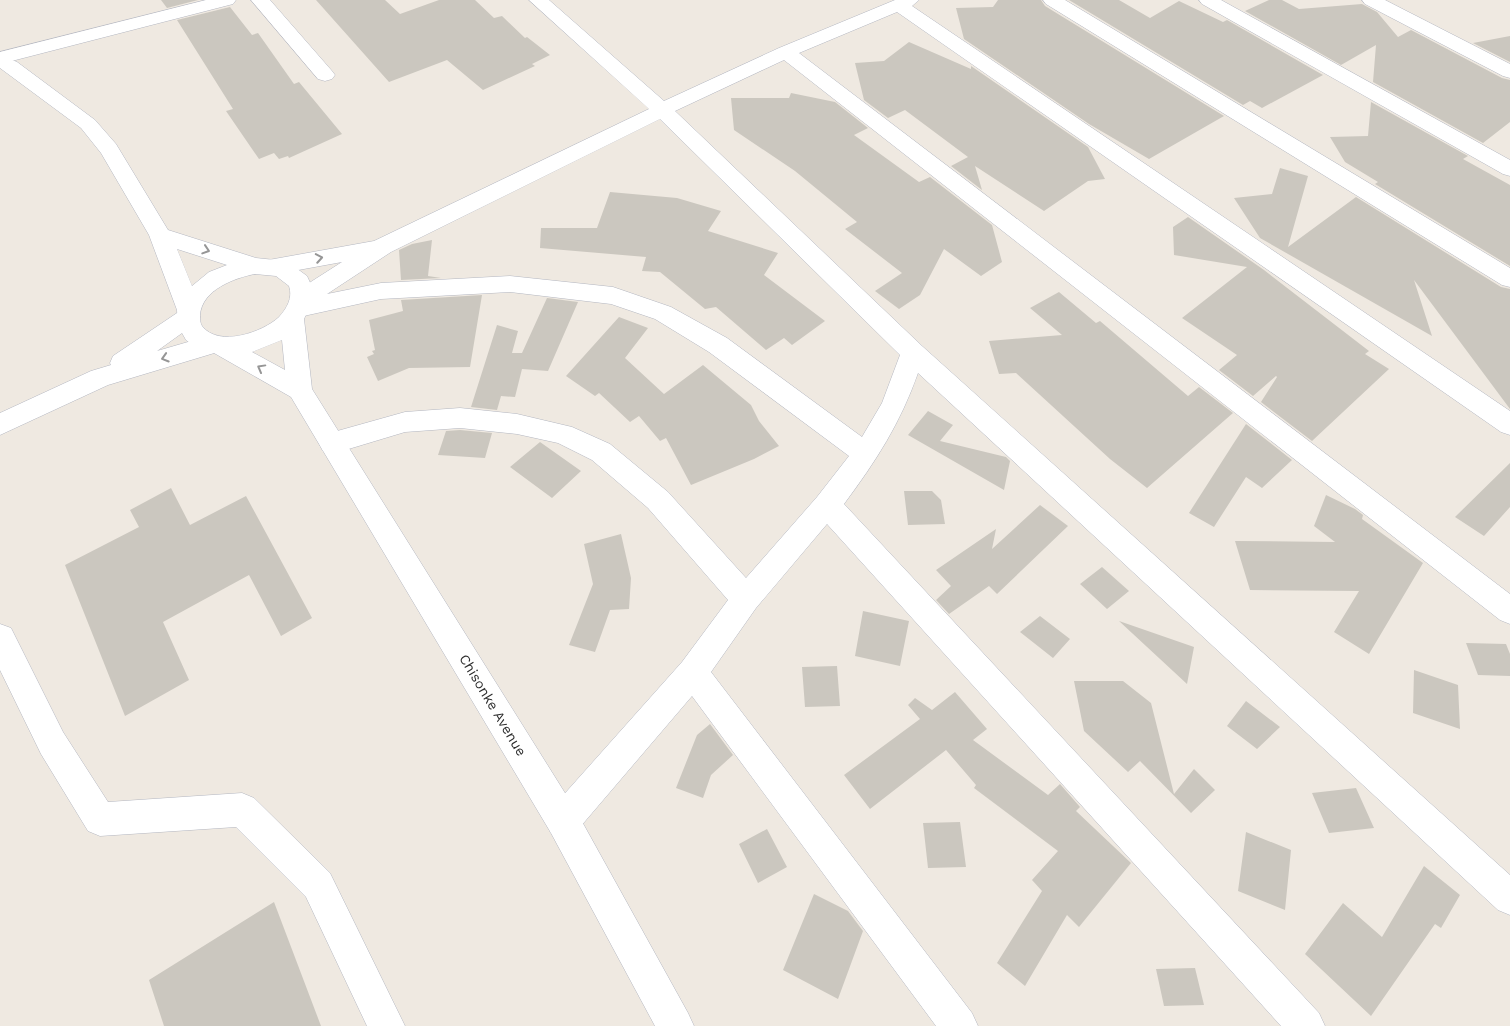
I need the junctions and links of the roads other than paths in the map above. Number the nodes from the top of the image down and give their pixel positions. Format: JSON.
{"nodes":[{"id":1,"x":227,"y":0,"type":"edge"},
{"id":2,"x":260,"y":0,"type":"edge"},
{"id":3,"x":538,"y":0,"type":"edge"},
{"id":4,"x":1052,"y":0,"type":"edge"},
{"id":5,"x":1208,"y":0,"type":"edge"},
{"id":6,"x":1371,"y":0,"type":"edge"},
{"id":7,"x":904,"y":2,"type":"edge"},
{"id":8,"x":786,"y":52,"type":"junction"},
{"id":9,"x":0,"y":60,"type":"edge"},
{"id":10,"x":1510,"y":72,"type":"edge"},
{"id":11,"x":325,"y":75,"type":"dead end"},
{"id":12,"x":662,"y":110,"type":"junction"},
{"id":13,"x":1510,"y":169,"type":"edge"},
{"id":14,"x":160,"y":235,"type":"junction"},
{"id":15,"x":383,"y":246,"type":"junction"},
{"id":16,"x":263,"y":266,"type":"junction"},
{"id":17,"x":1510,"y":279,"type":"edge"},
{"id":18,"x":298,"y":308,"type":"junction"},
{"id":19,"x":189,"y":313,"type":"junction"},
{"id":20,"x":216,"y":345,"type":"junction"},
{"id":21,"x":913,"y":353,"type":"junction"},
{"id":22,"x":100,"y":378,"type":"junction"},
{"id":23,"x":300,"y":390,"type":"junction"},
{"id":24,"x":0,"y":425,"type":"edge"},
{"id":25,"x":1510,"y":425,"type":"edge"},
{"id":26,"x":332,"y":444,"type":"junction"},
{"id":27,"x":866,"y":454,"type":"junction"},
{"id":28,"x":827,"y":505,"type":"junction"},
{"id":29,"x":746,"y":599,"type":"junction"},
{"id":30,"x":1510,"y":611,"type":"edge"},
{"id":31,"x":0,"y":638,"type":"edge"},
{"id":32,"x":693,"y":672,"type":"junction"},
{"id":33,"x":564,"y":820,"type":"junction"},
{"id":34,"x":1510,"y":898,"type":"edge"},
{"id":35,"x":386,"y":1026,"type":"edge"},
{"id":36,"x":675,"y":1026,"type":"edge"},
{"id":37,"x":959,"y":1026,"type":"edge"},
{"id":38,"x":1306,"y":1026,"type":"edge"}],
"edges":[{"from":1,"to":9,"type":"street"},
{"from":2,"to":11,"type":"street"},
{"from":3,"to":12,"type":"street"},
{"from":4,"to":17,"type":"street"},
{"from":5,"to":13,"type":"street"},
{"from":6,"to":10,"type":"street"},
{"from":7,"to":8,"type":"street"},
{"from":7,"to":25,"type":"street"},
{"from":8,"to":12,"type":"street"},
{"from":8,"to":30,"type":"street"},
{"from":9,"to":14,"type":"street"},
{"from":12,"to":15,"type":"street"},
{"from":12,"to":21,"type":"street"},
{"from":14,"to":16,"type":"street","one_way":true},
{"from":14,"to":19,"type":"street"},
{"from":16,"to":15,"type":"street","one_way":true},
{"from":15,"to":18,"type":"street"},
{"from":16,"to":18,"type":"street"},
{"from":16,"to":19,"type":"street"},
{"from":18,"to":20,"type":"street"},
{"from":18,"to":23,"type":"street"},
{"from":18,"to":27,"type":"street"},
{"from":19,"to":20,"type":"street"},
{"from":19,"to":22,"type":"street"},
{"from":20,"to":22,"type":"street","one_way":true},
{"from":23,"to":20,"type":"street","one_way":true},
{"from":21,"to":27,"type":"street"},
{"from":21,"to":34,"type":"street"},
{"from":22,"to":24,"type":"street"},
{"from":23,"to":26,"type":"street","name":"Chisonke Avenue"},
{"from":26,"to":29,"type":"street"},
{"from":26,"to":33,"type":"street","name":"Chisonke Avenue"},
{"from":27,"to":28,"type":"street"},
{"from":28,"to":29,"type":"street"},
{"from":28,"to":38,"type":"street"},
{"from":29,"to":32,"type":"street"},
{"from":31,"to":35,"type":"street"},
{"from":32,"to":33,"type":"street"},
{"from":32,"to":37,"type":"street"},
{"from":33,"to":36,"type":"street","name":"Chisonke Avenue"}]}
